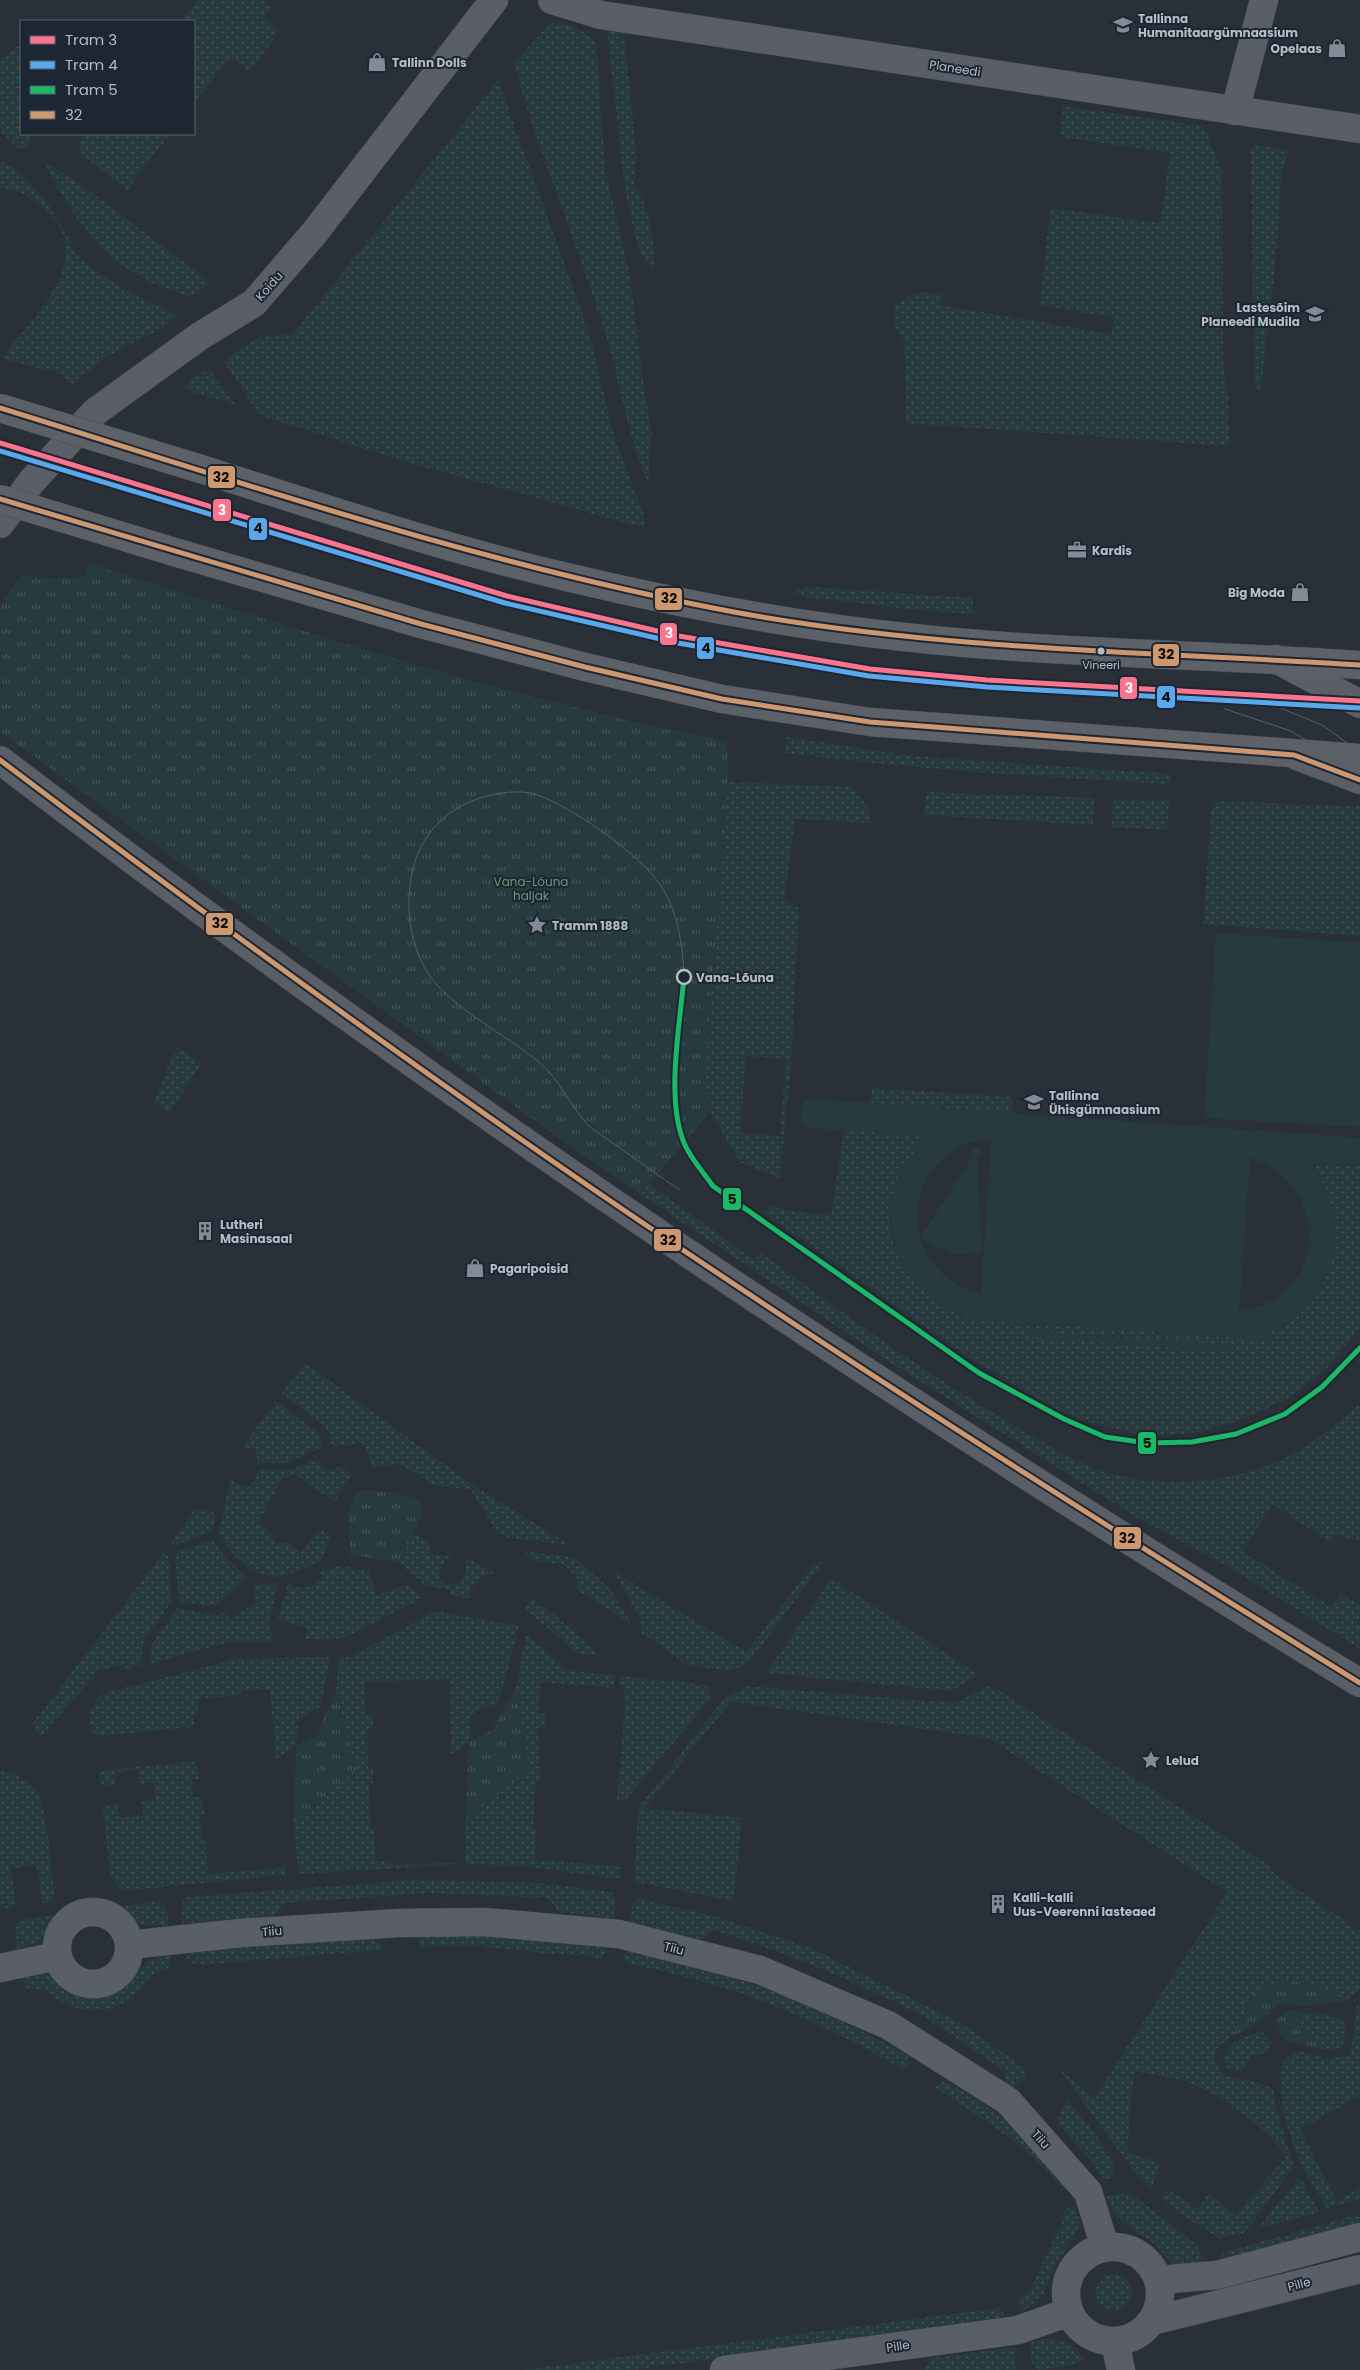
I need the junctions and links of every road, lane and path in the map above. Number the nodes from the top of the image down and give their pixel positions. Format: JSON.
{"nodes":[{"id":1,"x":494,"y":0,"type":"edge"},
{"id":2,"x":552,"y":0,"type":"edge"},
{"id":3,"x":1264,"y":0,"type":"edge"},
{"id":4,"x":1235,"y":111,"type":"junction"},
{"id":5,"x":1360,"y":129,"type":"edge"},
{"id":6,"x":0,"y":408,"type":"edge"},
{"id":7,"x":0,"y":499,"type":"edge"},
{"id":8,"x":0,"y":524,"type":"edge"},
{"id":9,"x":1276,"y":659,"type":"junction"},
{"id":10,"x":1360,"y":665,"type":"edge"},
{"id":11,"x":1360,"y":704,"type":"edge"},
{"id":12,"x":1294,"y":755,"type":"junction"},
{"id":13,"x":1360,"y":758,"type":"edge"},
{"id":14,"x":0,"y":760,"type":"edge"},
{"id":15,"x":1360,"y":780,"type":"edge"},
{"id":16,"x":1360,"y":1683,"type":"edge"},
{"id":17,"x":129,"y":1945,"type":"junction"},
{"id":18,"x":57,"y":1956,"type":"junction"},
{"id":19,"x":0,"y":1968,"type":"edge"},
{"id":20,"x":1360,"y":2237,"type":"edge"},
{"id":21,"x":1105,"y":2247,"type":"junction"},
{"id":22,"x":1360,"y":2268,"type":"edge"},
{"id":23,"x":1159,"y":2280,"type":"junction"},
{"id":24,"x":1069,"y":2312,"type":"junction"},
{"id":25,"x":1152,"y":2322,"type":"junction"},
{"id":26,"x":1115,"y":2342,"type":"junction"},
{"id":27,"x":724,"y":2370,"type":"edge"},
{"id":28,"x":1121,"y":2370,"type":"edge"}],
"edges":[{"from":1,"to":8,"type":"street","name":"Koidu"},
{"from":2,"to":4,"type":"street","name":"Planeedi"},
{"from":3,"to":4,"type":"street"},
{"from":4,"to":5,"type":"street","name":"Planeedi"},
{"from":6,"to":9,"type":"main road","bridge":true},
{"from":7,"to":12,"type":"main road","bridge":true},
{"from":9,"to":10,"type":"main road"},
{"from":9,"to":11,"type":"street"},
{"from":12,"to":13,"type":"main road"},
{"from":12,"to":15,"type":"street"},
{"from":14,"to":16,"type":"street"},
{"from":17,"to":18,"type":"street"},
{"from":17,"to":18,"type":"street"},
{"from":17,"to":21,"type":"street","name":"Tiiu"},
{"from":18,"to":19,"type":"street"},
{"from":20,"to":23,"type":"street"},
{"from":21,"to":23,"type":"street"},
{"from":21,"to":24,"type":"street"},
{"from":22,"to":25,"type":"street","name":"Pille"},
{"from":23,"to":25,"type":"street"},
{"from":24,"to":26,"type":"street"},
{"from":24,"to":27,"type":"street","name":"Pille"},
{"from":25,"to":26,"type":"street"},
{"from":26,"to":28,"type":"street"}]}
